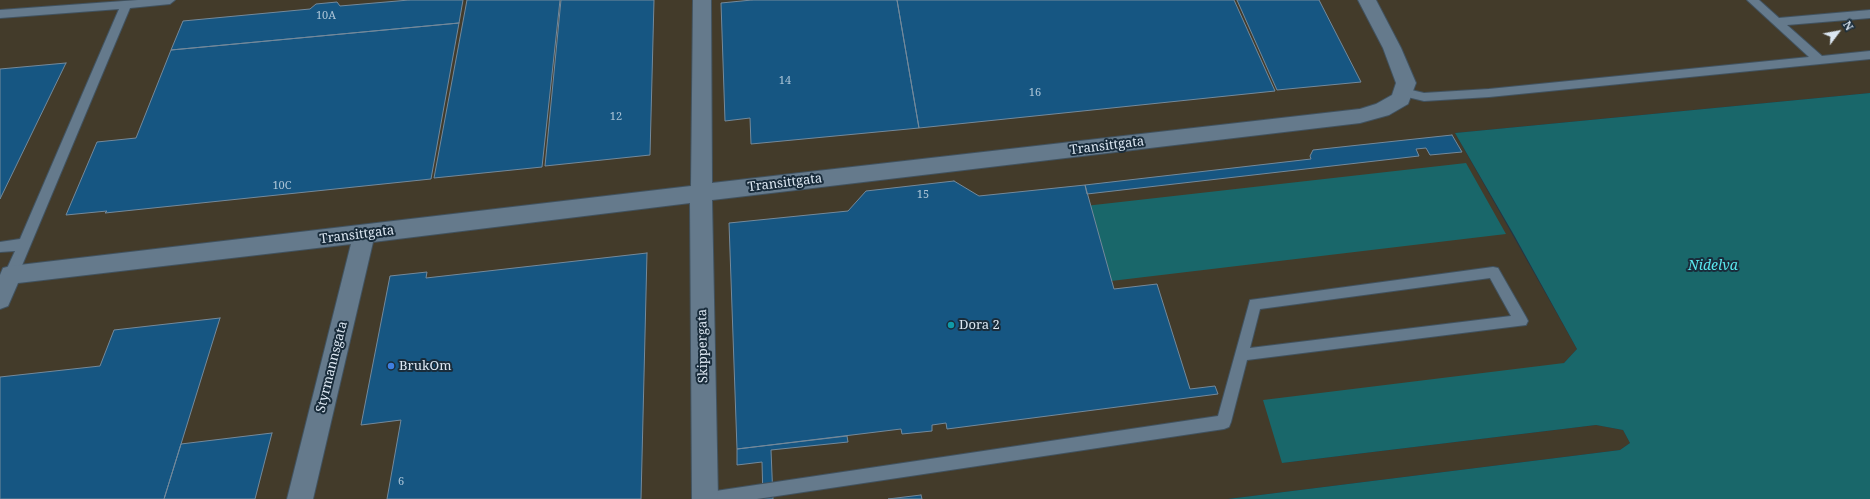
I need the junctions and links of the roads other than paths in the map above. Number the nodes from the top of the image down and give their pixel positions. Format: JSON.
{"nodes":[{"id":1,"x":170,"y":0,"type":"edge"},
{"id":2,"x":702,"y":0,"type":"edge"},
{"id":3,"x":1367,"y":0,"type":"edge"},
{"id":4,"x":1752,"y":0,"type":"edge"},
{"id":5,"x":126,"y":5,"type":"junction"},
{"id":6,"x":0,"y":14,"type":"edge"},
{"id":7,"x":1870,"y":14,"type":"edge"},
{"id":8,"x":1777,"y":22,"type":"junction"},
{"id":9,"x":1870,"y":55,"type":"edge"},
{"id":10,"x":1819,"y":60,"type":"junction"},
{"id":11,"x":1403,"y":92,"type":"junction"},
{"id":12,"x":701,"y":193,"type":"junction"},
{"id":13,"x":364,"y":234,"type":"junction"},
{"id":14,"x":25,"y":244,"type":"junction"},
{"id":15,"x":0,"y":247,"type":"edge"},
{"id":16,"x":12,"y":275,"type":"junction"},
{"id":17,"x":0,"y":299,"type":"edge"},
{"id":18,"x":1242,"y":355,"type":"junction"},
{"id":19,"x":300,"y":499,"type":"edge"},
{"id":20,"x":705,"y":499,"type":"edge"},
{"id":21,"x":709,"y":499,"type":"edge"}],
"edges":[{"from":1,"to":5,"type":"lane"},
{"from":2,"to":12,"type":"street"},
{"from":3,"to":11,"type":"street"},
{"from":4,"to":8,"type":"lane"},
{"from":5,"to":6,"type":"lane"},
{"from":5,"to":14,"type":"lane"},
{"from":7,"to":8,"type":"lane"},
{"from":8,"to":10,"type":"lane"},
{"from":9,"to":10,"type":"lane"},
{"from":10,"to":11,"type":"lane"},
{"from":11,"to":12,"type":"street","name":"Transittgata"},
{"from":12,"to":13,"type":"street","name":"Transittgata"},
{"from":12,"to":20,"type":"street","name":"Skippergata"},
{"from":13,"to":16,"type":"street","name":"Transittgata"},
{"from":13,"to":19,"type":"street","name":"Styrmannsgata"},
{"from":14,"to":15,"type":"lane"},
{"from":14,"to":16,"type":"lane"},
{"from":16,"to":17,"type":"street"},
{"from":18,"to":18,"type":"lane"},
{"from":18,"to":21,"type":"lane"}]}
